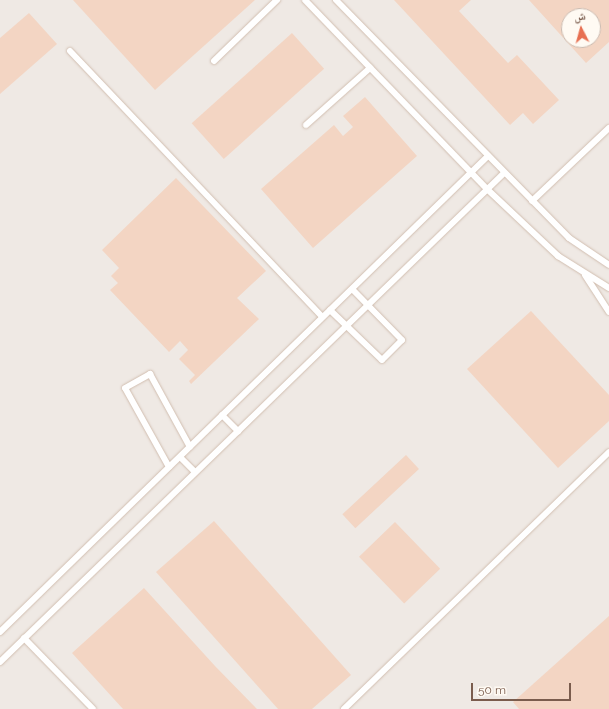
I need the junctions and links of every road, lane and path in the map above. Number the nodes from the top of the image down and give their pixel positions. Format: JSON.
{"nodes":[{"id":1,"x":277,"y":0,"type":"edge"},
{"id":2,"x":305,"y":0,"type":"edge"},
{"id":3,"x":336,"y":0,"type":"edge"},
{"id":4,"x":70,"y":51,"type":"dead end"},
{"id":5,"x":214,"y":61,"type":"dead end"},
{"id":6,"x":370,"y":68,"type":"junction"},
{"id":7,"x":306,"y":125,"type":"dead end"},
{"id":8,"x":609,"y":128,"type":"edge"},
{"id":9,"x":487,"y":157,"type":"junction"},
{"id":10,"x":471,"y":173,"type":"junction"},
{"id":11,"x":504,"y":173,"type":"junction"},
{"id":12,"x":487,"y":189,"type":"junction"},
{"id":13,"x":532,"y":201,"type":"junction"},
{"id":14,"x":609,"y":265,"type":"edge"},
{"id":15,"x":586,"y":275,"type":"junction"},
{"id":16,"x":609,"y":288,"type":"edge"},
{"id":17,"x":352,"y":289,"type":"junction"},
{"id":18,"x":367,"y":305,"type":"junction"},
{"id":19,"x":330,"y":310,"type":"junction"},
{"id":20,"x":609,"y":312,"type":"edge"},
{"id":21,"x":322,"y":317,"type":"junction"},
{"id":22,"x":347,"y":325,"type":"junction"},
{"id":23,"x":222,"y":415,"type":"junction"},
{"id":24,"x":238,"y":431,"type":"junction"},
{"id":25,"x":190,"y":447,"type":"junction"},
{"id":26,"x":609,"y":452,"type":"edge"},
{"id":27,"x":180,"y":457,"type":"junction"},
{"id":28,"x":169,"y":467,"type":"junction"},
{"id":29,"x":195,"y":472,"type":"junction"},
{"id":30,"x":0,"y":632,"type":"edge"},
{"id":31,"x":24,"y":638,"type":"junction"},
{"id":32,"x":0,"y":662,"type":"edge"},
{"id":33,"x":94,"y":709,"type":"edge"},
{"id":34,"x":344,"y":709,"type":"edge"}],
"edges":[{"from":1,"to":5,"type":"lane"},
{"from":2,"to":6,"type":"lane"},
{"from":3,"to":9,"type":"lane"},
{"from":4,"to":21,"type":"lane"},
{"from":6,"to":7,"type":"lane"},
{"from":6,"to":10,"type":"lane"},
{"from":8,"to":13,"type":"lane"},
{"from":9,"to":10,"type":"lane"},
{"from":9,"to":11,"type":"lane"},
{"from":10,"to":12,"type":"lane"},
{"from":10,"to":17,"type":"lane"},
{"from":11,"to":12,"type":"lane"},
{"from":11,"to":13,"type":"lane"},
{"from":12,"to":15,"type":"lane"},
{"from":12,"to":18,"type":"lane"},
{"from":13,"to":14,"type":"lane"},
{"from":15,"to":16,"type":"lane"},
{"from":15,"to":20,"type":"lane"},
{"from":17,"to":18,"type":"lane"},
{"from":17,"to":19,"type":"lane"},
{"from":18,"to":22,"type":"lane"},
{"from":18,"to":22,"type":"lane"},
{"from":19,"to":21,"type":"lane"},
{"from":19,"to":22,"type":"lane"},
{"from":21,"to":23,"type":"lane"},
{"from":22,"to":24,"type":"lane"},
{"from":23,"to":24,"type":"lane"},
{"from":23,"to":25,"type":"lane"},
{"from":24,"to":29,"type":"lane"},
{"from":25,"to":27,"type":"lane"},
{"from":25,"to":28,"type":"lane"},
{"from":26,"to":34,"type":"lane"},
{"from":27,"to":28,"type":"lane"},
{"from":27,"to":29,"type":"lane"},
{"from":28,"to":30,"type":"lane"},
{"from":29,"to":31,"type":"lane"},
{"from":31,"to":32,"type":"lane"},
{"from":31,"to":33,"type":"lane"}]}
